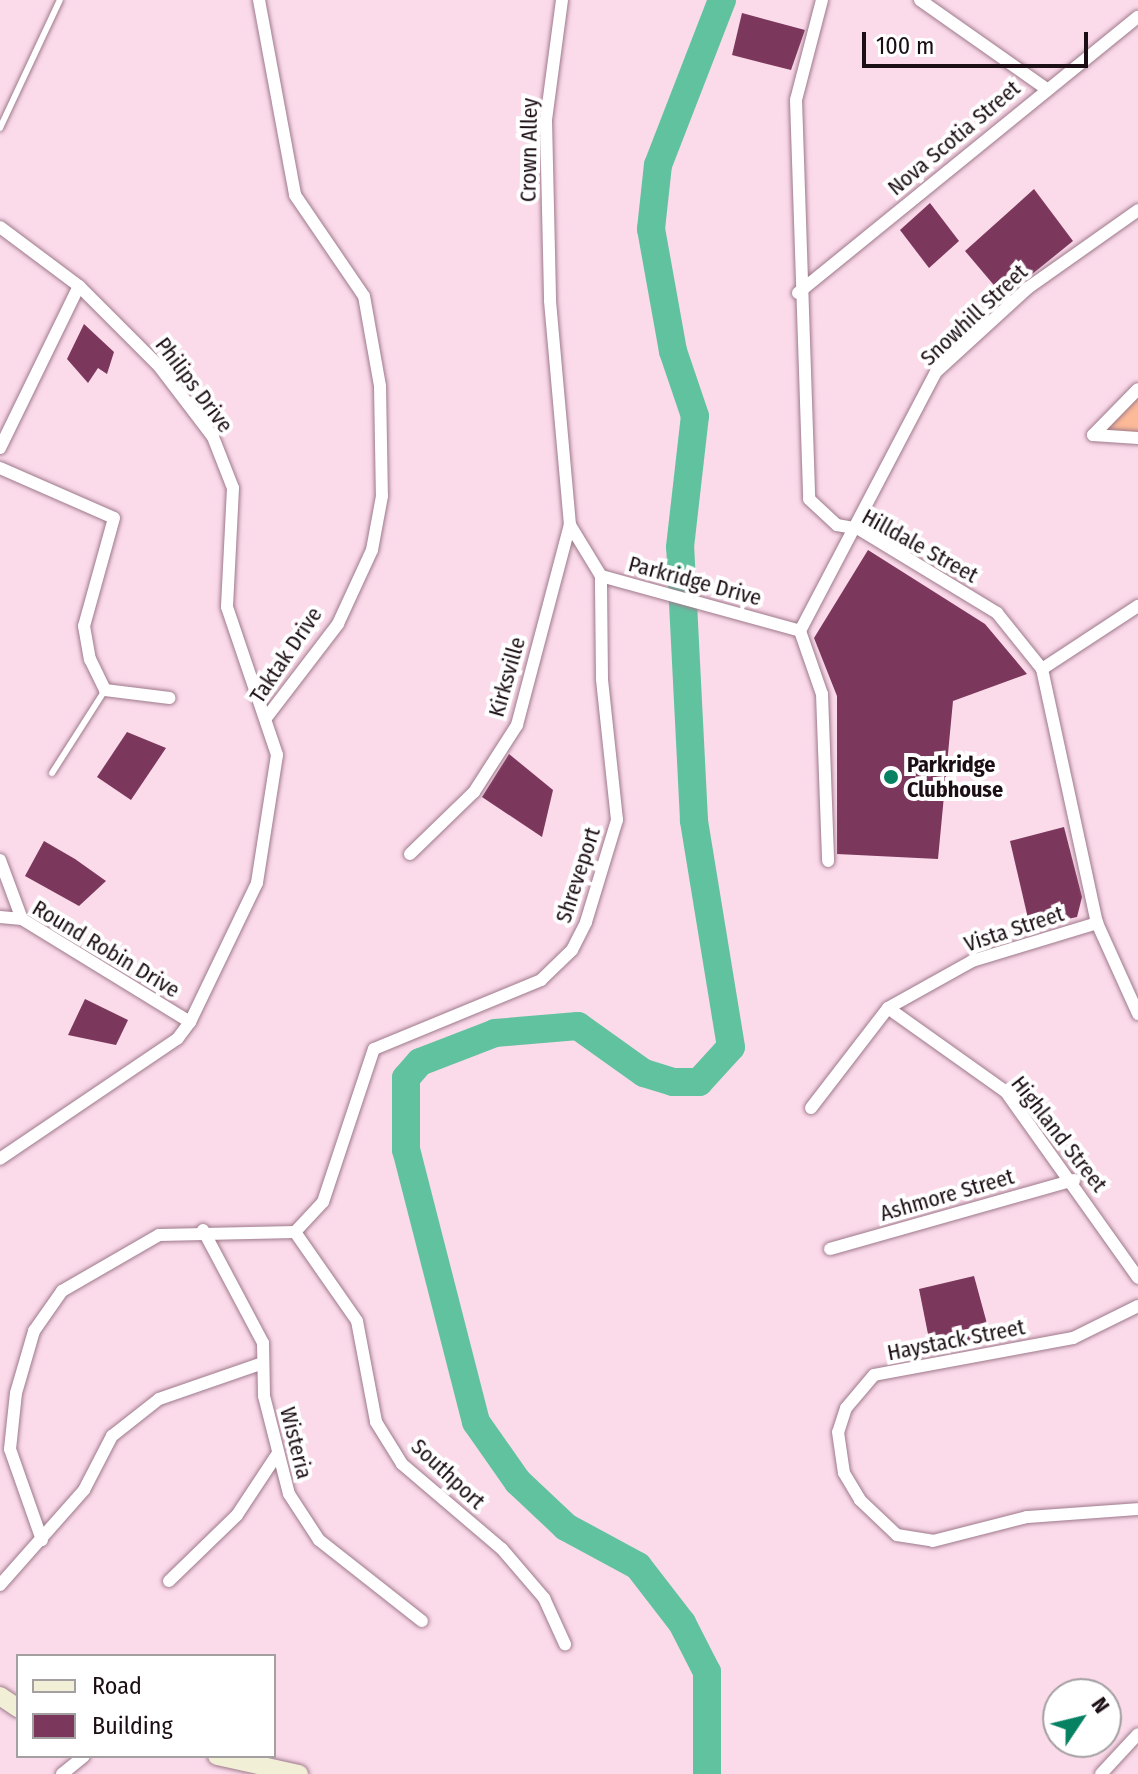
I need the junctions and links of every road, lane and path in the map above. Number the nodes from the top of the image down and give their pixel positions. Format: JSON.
{"nodes":[{"id":1,"x":60,"y":0,"type":"edge"},
{"id":2,"x":259,"y":0,"type":"edge"},
{"id":3,"x":562,"y":0,"type":"edge"},
{"id":4,"x":822,"y":0,"type":"edge"},
{"id":5,"x":920,"y":0,"type":"edge"},
{"id":6,"x":1138,"y":17,"type":"edge"},
{"id":7,"x":1045,"y":88,"type":"junction"},
{"id":8,"x":0,"y":128,"type":"edge"},
{"id":9,"x":1138,"y":210,"type":"edge"},
{"id":10,"x":0,"y":227,"type":"edge"},
{"id":11,"x":79,"y":286,"type":"junction"},
{"id":12,"x":798,"y":293,"type":"junction"},
{"id":13,"x":550,"y":301,"type":"joint"},
{"id":14,"x":1138,"y":389,"type":"edge"},
{"id":15,"x":1138,"y":438,"type":"edge"},
{"id":16,"x":0,"y":448,"type":"edge"},
{"id":17,"x":0,"y":468,"type":"edge"},
{"id":18,"x":570,"y":525,"type":"junction"},
{"id":19,"x":859,"y":529,"type":"junction"},
{"id":20,"x":601,"y":576,"type":"junction"},
{"id":21,"x":1138,"y":606,"type":"edge"},
{"id":22,"x":800,"y":631,"type":"junction"},
{"id":23,"x":1042,"y":669,"type":"junction"},
{"id":24,"x":105,"y":690,"type":"junction"},
{"id":25,"x":170,"y":698,"type":"dead end"},
{"id":26,"x":267,"y":717,"type":"junction"},
{"id":27,"x":52,"y":773,"type":"dead end"},
{"id":28,"x":410,"y":854,"type":"dead end"},
{"id":29,"x":828,"y":861,"type":"dead end"},
{"id":30,"x":1,"y":862,"type":"edge"},
{"id":31,"x":0,"y":883,"type":"edge"},
{"id":32,"x":0,"y":917,"type":"edge"},
{"id":33,"x":22,"y":919,"type":"junction"},
{"id":34,"x":1097,"y":923,"type":"junction"},
{"id":35,"x":888,"y":1008,"type":"junction"},
{"id":36,"x":1138,"y":1014,"type":"edge"},
{"id":37,"x":190,"y":1022,"type":"junction"},
{"id":38,"x":811,"y":1108,"type":"dead end"},
{"id":39,"x":0,"y":1159,"type":"edge"},
{"id":40,"x":1074,"y":1180,"type":"junction"},
{"id":41,"x":203,"y":1230,"type":"junction"},
{"id":42,"x":295,"y":1232,"type":"junction"},
{"id":43,"x":830,"y":1249,"type":"dead end"},
{"id":44,"x":1138,"y":1278,"type":"edge"},
{"id":45,"x":1138,"y":1306,"type":"edge"},
{"id":46,"x":263,"y":1363,"type":"junction"},
{"id":47,"x":278,"y":1453,"type":"junction"},
{"id":48,"x":1138,"y":1509,"type":"edge"},
{"id":49,"x":42,"y":1540,"type":"junction"},
{"id":50,"x":169,"y":1581,"type":"dead end"},
{"id":51,"x":0,"y":1585,"type":"edge"},
{"id":52,"x":422,"y":1621,"type":"dead end"},
{"id":53,"x":565,"y":1644,"type":"dead end"},
{"id":54,"x":1138,"y":1734,"type":"edge"},
{"id":55,"x":82,"y":1758,"type":"edge"},
{"id":56,"x":226,"y":1758,"type":"edge"},
{"id":57,"x":62,"y":1774,"type":"edge"},
{"id":58,"x":299,"y":1774,"type":"edge"},
{"id":59,"x":1101,"y":1774,"type":"edge"}],
"edges":[{"from":1,"to":8,"type":"lane"},
{"from":2,"to":26,"type":"street","name":"Taktak Drive"},
{"from":3,"to":13,"type":"street","name":"Crown Alley"},
{"from":4,"to":12,"type":"street","name":"Hilldale Street"},
{"from":5,"to":7,"type":"street"},
{"from":6,"to":7,"type":"street","name":"Nova Scotia Street"},
{"from":7,"to":12,"type":"street","name":"Nova Scotia Street"},
{"from":9,"to":19,"type":"street","name":"Snowhill Street"},
{"from":10,"to":11,"type":"street","name":"Philips Drive"},
{"from":11,"to":16,"type":"street"},
{"from":11,"to":26,"type":"street","name":"Philips Drive"},
{"from":12,"to":19,"type":"street","name":"Hilldale Street"},
{"from":13,"to":18,"type":"street","name":"Parkridge Drive"},
{"from":14,"to":15,"type":"street"},
{"from":17,"to":24,"type":"street"},
{"from":18,"to":20,"type":"street","name":"Parkridge Drive"},
{"from":18,"to":28,"type":"street","name":"Kirksville"},
{"from":19,"to":22,"type":"street"},
{"from":19,"to":23,"type":"street","name":"Hilldale Street"},
{"from":20,"to":22,"type":"street","name":"Parkridge Drive"},
{"from":20,"to":42,"type":"street","name":"Shreveport"},
{"from":21,"to":23,"type":"street"},
{"from":22,"to":29,"type":"street"},
{"from":23,"to":34,"type":"street","name":"Hilldale Street"},
{"from":24,"to":25,"type":"street"},
{"from":24,"to":27,"type":"lane"},
{"from":26,"to":37,"type":"street","name":"Taktak Drive"},
{"from":30,"to":31,"type":"street"},
{"from":30,"to":33,"type":"street"},
{"from":32,"to":33,"type":"street","name":"Round Robin Drive"},
{"from":33,"to":37,"type":"street","name":"Round Robin Drive"},
{"from":34,"to":35,"type":"street","name":"Vista Street"},
{"from":34,"to":36,"type":"street","name":"Hilldale Street"},
{"from":35,"to":38,"type":"street","name":"Vista Street"},
{"from":35,"to":40,"type":"street","name":"Highland Street"},
{"from":37,"to":39,"type":"street","name":"Taktak Drive"},
{"from":40,"to":43,"type":"street","name":"Ashmore Street"},
{"from":40,"to":44,"type":"street","name":"Highland Street"},
{"from":41,"to":42,"type":"street"},
{"from":41,"to":46,"type":"street","name":"Wisteria"},
{"from":41,"to":49,"type":"street"},
{"from":42,"to":53,"type":"street","name":"Southport"},
{"from":45,"to":48,"type":"street","name":"Haystack Street"},
{"from":46,"to":47,"type":"street","name":"Wisteria"},
{"from":46,"to":49,"type":"street"},
{"from":47,"to":50,"type":"street"},
{"from":47,"to":52,"type":"street","name":"Wisteria"},
{"from":49,"to":51,"type":"street"},
{"from":54,"to":59,"type":"street"},
{"from":55,"to":57,"type":"street"},
{"from":56,"to":58,"type":"street"}]}
